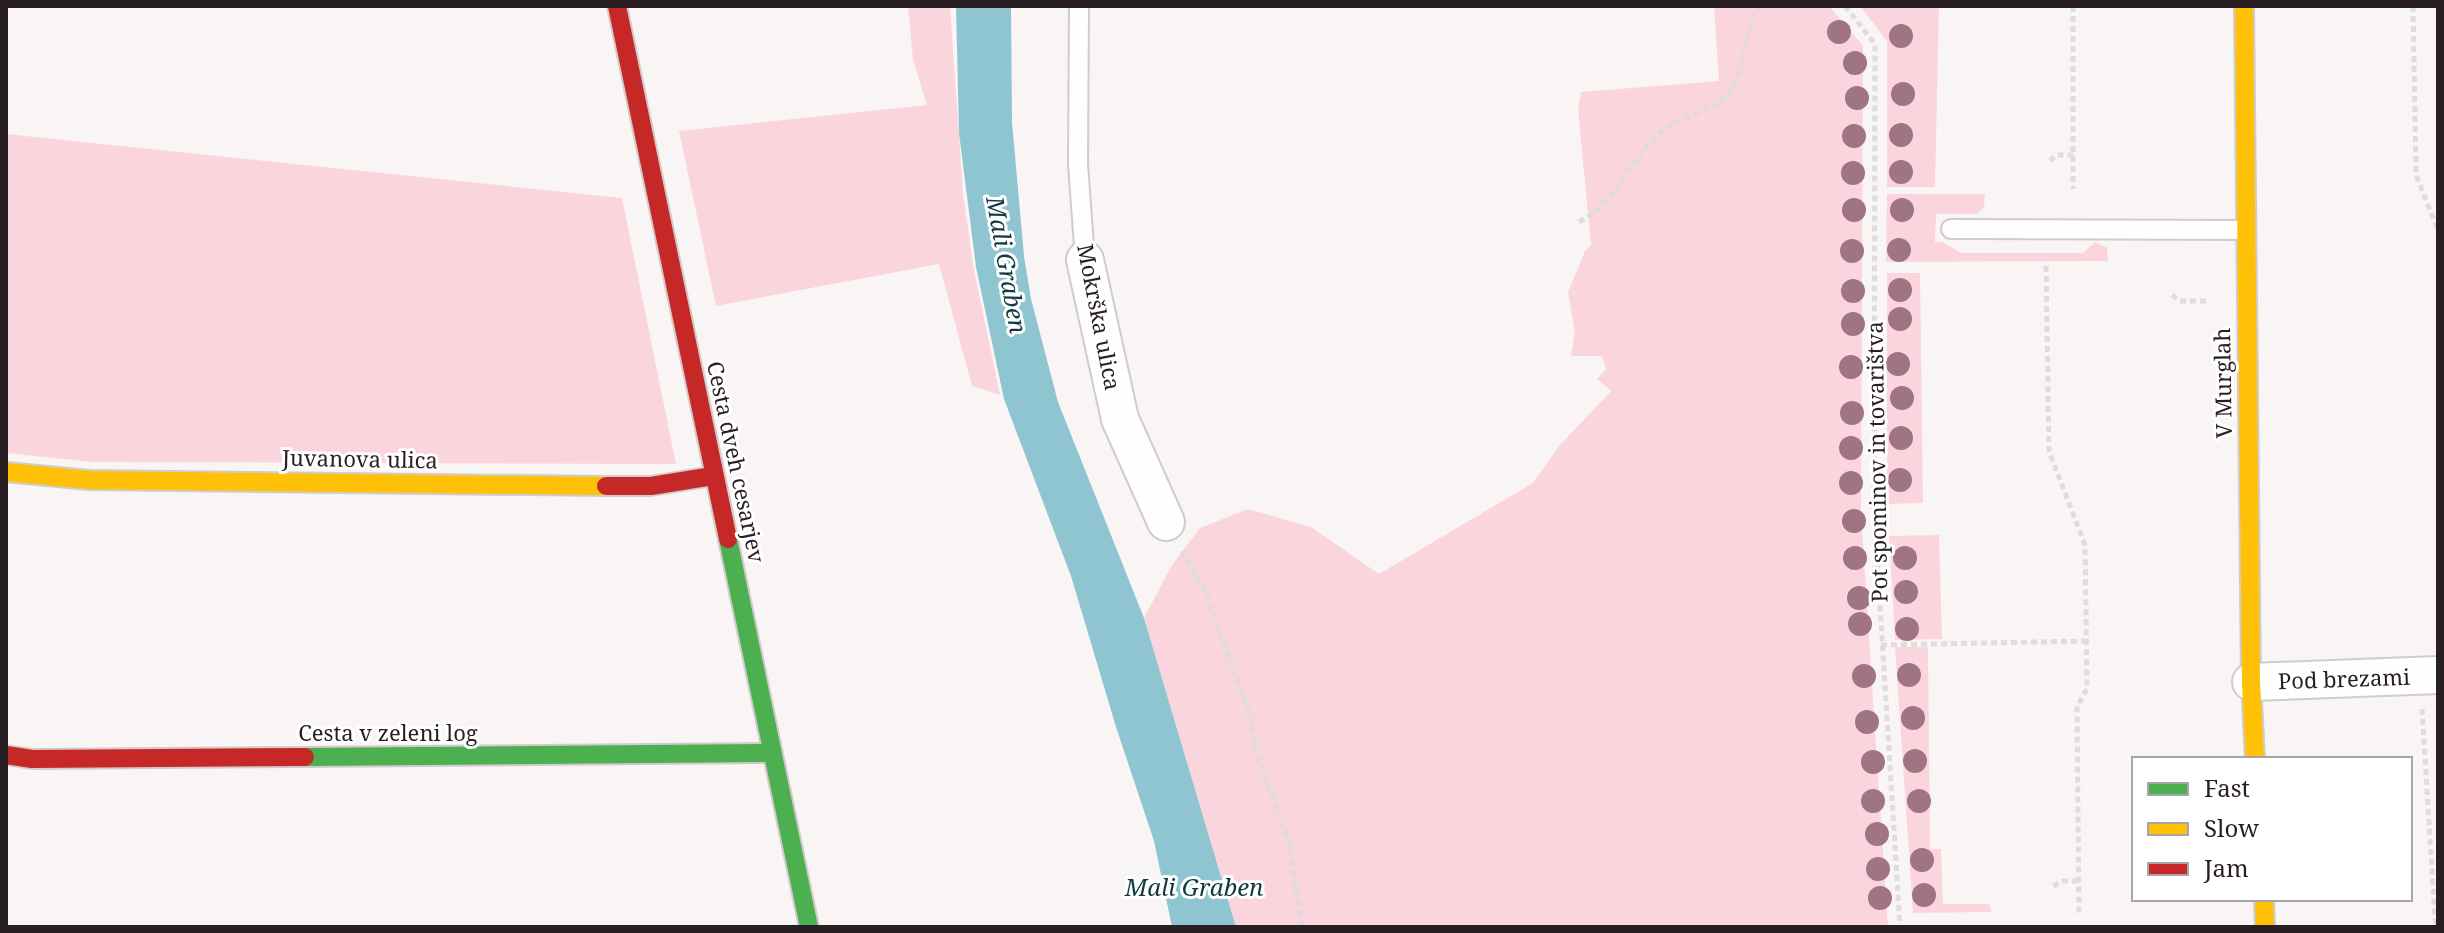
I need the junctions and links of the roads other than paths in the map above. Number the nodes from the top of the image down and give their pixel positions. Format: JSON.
{"nodes":[{"id":1,"x":617,"y":6,"type":"edge"},
{"id":2,"x":1079,"y":6,"type":"edge"},
{"id":3,"x":2244,"y":6,"type":"edge"},
{"id":4,"x":1951,"y":229,"type":"dead end"},
{"id":5,"x":2245,"y":230,"type":"junction"},
{"id":6,"x":1085,"y":260,"type":"joint"},
{"id":7,"x":6,"y":472,"type":"edge"},
{"id":8,"x":713,"y":476,"type":"junction"},
{"id":9,"x":1166,"y":522,"type":"road end"},
{"id":10,"x":2429,"y":676,"type":"edge"},
{"id":11,"x":2251,"y":682,"type":"junction"},
{"id":12,"x":771,"y":753,"type":"junction"},
{"id":13,"x":6,"y":755,"type":"edge"},
{"id":14,"x":2255,"y":757,"type":"edge"},
{"id":15,"x":2264,"y":901,"type":"edge"},
{"id":16,"x":809,"y":927,"type":"edge"},
{"id":17,"x":2265,"y":927,"type":"edge"}],
"edges":[{"from":1,"to":8,"type":"street","name":"Cesta dveh cesarjev"},
{"from":2,"to":6,"type":"lane","name":"Mokrška ulica"},
{"from":3,"to":5,"type":"street","name":"V Murglah"},
{"from":4,"to":5,"type":"lane"},
{"from":5,"to":11,"type":"street","name":"V Murglah"},
{"from":6,"to":9,"type":"street","name":"Mokrška ulica"},
{"from":7,"to":8,"type":"street","name":"Juvanova ulica"},
{"from":8,"to":12,"type":"street","name":"Cesta dveh cesarjev"},
{"from":10,"to":11,"type":"street","name":"Pod brezami"},
{"from":11,"to":14,"type":"street","name":"V Murglah"},
{"from":12,"to":13,"type":"street","name":"Cesta v zeleni log"},
{"from":12,"to":16,"type":"street","name":"Cesta dveh cesarjev"},
{"from":15,"to":17,"type":"street"}]}
